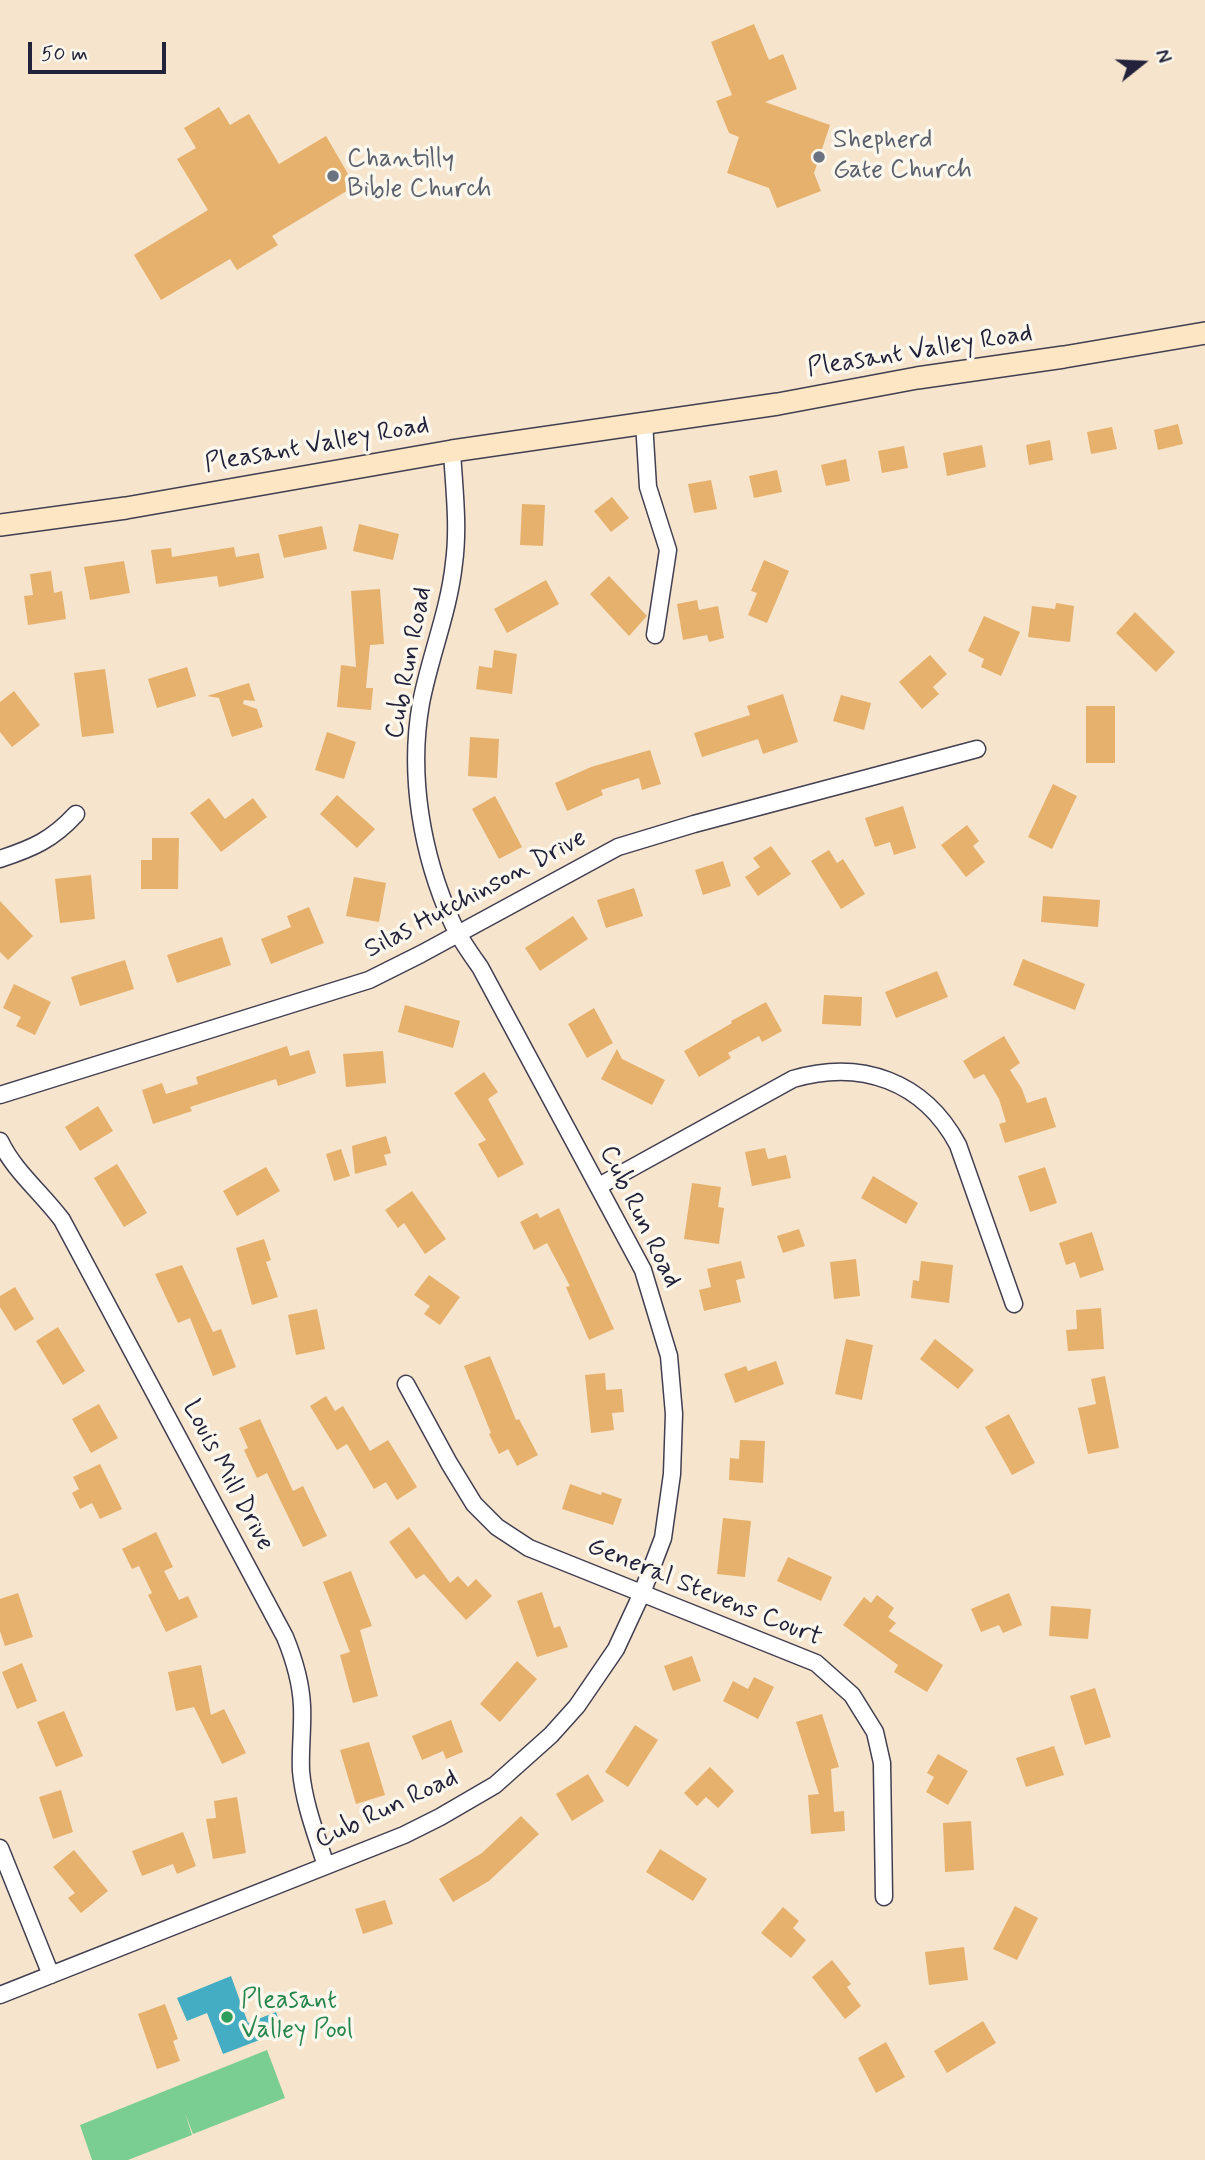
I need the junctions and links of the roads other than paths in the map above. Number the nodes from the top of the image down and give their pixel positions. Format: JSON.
{"nodes":[{"id":1,"x":1205,"y":333,"type":"edge"},
{"id":2,"x":643,"y":422,"type":"junction"},
{"id":3,"x":452,"y":451,"type":"junction"},
{"id":4,"x":0,"y":525,"type":"edge"},
{"id":5,"x":654,"y":635,"type":"dead end"},
{"id":6,"x":978,"y":749,"type":"dead end"},
{"id":7,"x":76,"y":814,"type":"dead end"},
{"id":8,"x":0,"y":859,"type":"edge"},
{"id":9,"x":458,"y":934,"type":"junction"},
{"id":10,"x":0,"y":1095,"type":"edge"},
{"id":11,"x":0,"y":1141,"type":"edge"},
{"id":12,"x":599,"y":1186,"type":"junction"},
{"id":13,"x":1014,"y":1304,"type":"dead end"},
{"id":14,"x":405,"y":1384,"type":"dead end"},
{"id":15,"x":642,"y":1593,"type":"junction"},
{"id":16,"x":0,"y":1848,"type":"edge"},
{"id":17,"x":326,"y":1866,"type":"junction"},
{"id":18,"x":884,"y":1897,"type":"dead end"},
{"id":19,"x":51,"y":1975,"type":"junction"},
{"id":20,"x":0,"y":1995,"type":"edge"}],
"edges":[{"from":1,"to":2,"type":"main road","name":"Pleasant Valley Road"},
{"from":2,"to":3,"type":"main road","name":"Pleasant Valley Road"},
{"from":2,"to":5,"type":"street"},
{"from":3,"to":4,"type":"main road","name":"Pleasant Valley Road"},
{"from":3,"to":9,"type":"street","name":"Cub Run Road"},
{"from":6,"to":9,"type":"street","name":"Silas Hutchinson Drive"},
{"from":7,"to":8,"type":"street"},
{"from":9,"to":10,"type":"street","name":"Silas Hutchinson Drive"},
{"from":9,"to":12,"type":"street","name":"Cub Run Road"},
{"from":11,"to":17,"type":"street","name":"Louis Mill Drive"},
{"from":12,"to":13,"type":"street"},
{"from":12,"to":15,"type":"street","name":"Cub Run Road"},
{"from":14,"to":15,"type":"street","name":"General Stevens Court"},
{"from":15,"to":17,"type":"street","name":"Cub Run Road"},
{"from":15,"to":18,"type":"street","name":"General Stevens Court"},
{"from":16,"to":19,"type":"street"},
{"from":17,"to":19,"type":"street","name":"Cub Run Road"},
{"from":19,"to":20,"type":"street","name":"Cub Run Road"}]}
